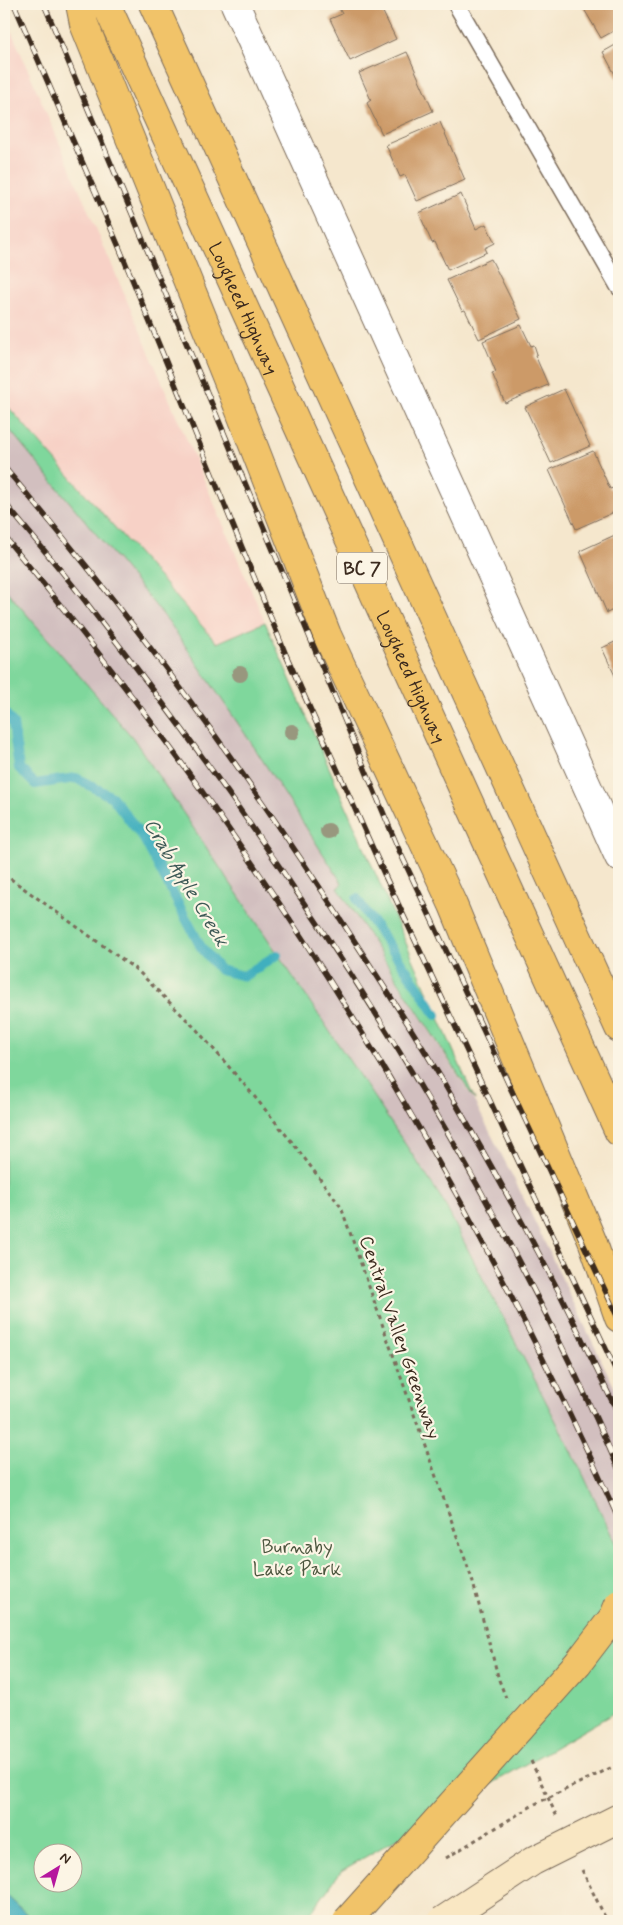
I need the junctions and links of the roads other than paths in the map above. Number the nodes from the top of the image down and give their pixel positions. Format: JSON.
{"nodes":[{"id":1,"x":80,"y":4,"type":"edge"},
{"id":2,"x":106,"y":4,"type":"edge"},
{"id":3,"x":153,"y":4,"type":"edge"},
{"id":4,"x":235,"y":4,"type":"edge"},
{"id":5,"x":456,"y":4,"type":"edge"},
{"id":6,"x":619,"y":287,"type":"edge"},
{"id":7,"x":619,"y":858,"type":"edge"},
{"id":8,"x":619,"y":1028,"type":"edge"},
{"id":9,"x":619,"y":1132,"type":"edge"},
{"id":10,"x":619,"y":1318,"type":"edge"},
{"id":11,"x":619,"y":1604,"type":"edge"},
{"id":12,"x":619,"y":1818,"type":"edge"},
{"id":13,"x":347,"y":1921,"type":"edge"},
{"id":14,"x":442,"y":1921,"type":"edge"}],
"edges":[{"from":1,"to":10,"type":"main road"},
{"from":2,"to":9,"type":"main road","name":"Lougheed Highway","number":"BC 7"},
{"from":3,"to":8,"type":"main road","number":"BC 7"},
{"from":4,"to":7,"type":"street"},
{"from":5,"to":6,"type":"lane"},
{"from":11,"to":13,"type":"main road","bridge":true},
{"from":12,"to":14,"type":"main road","bridge":true}]}
